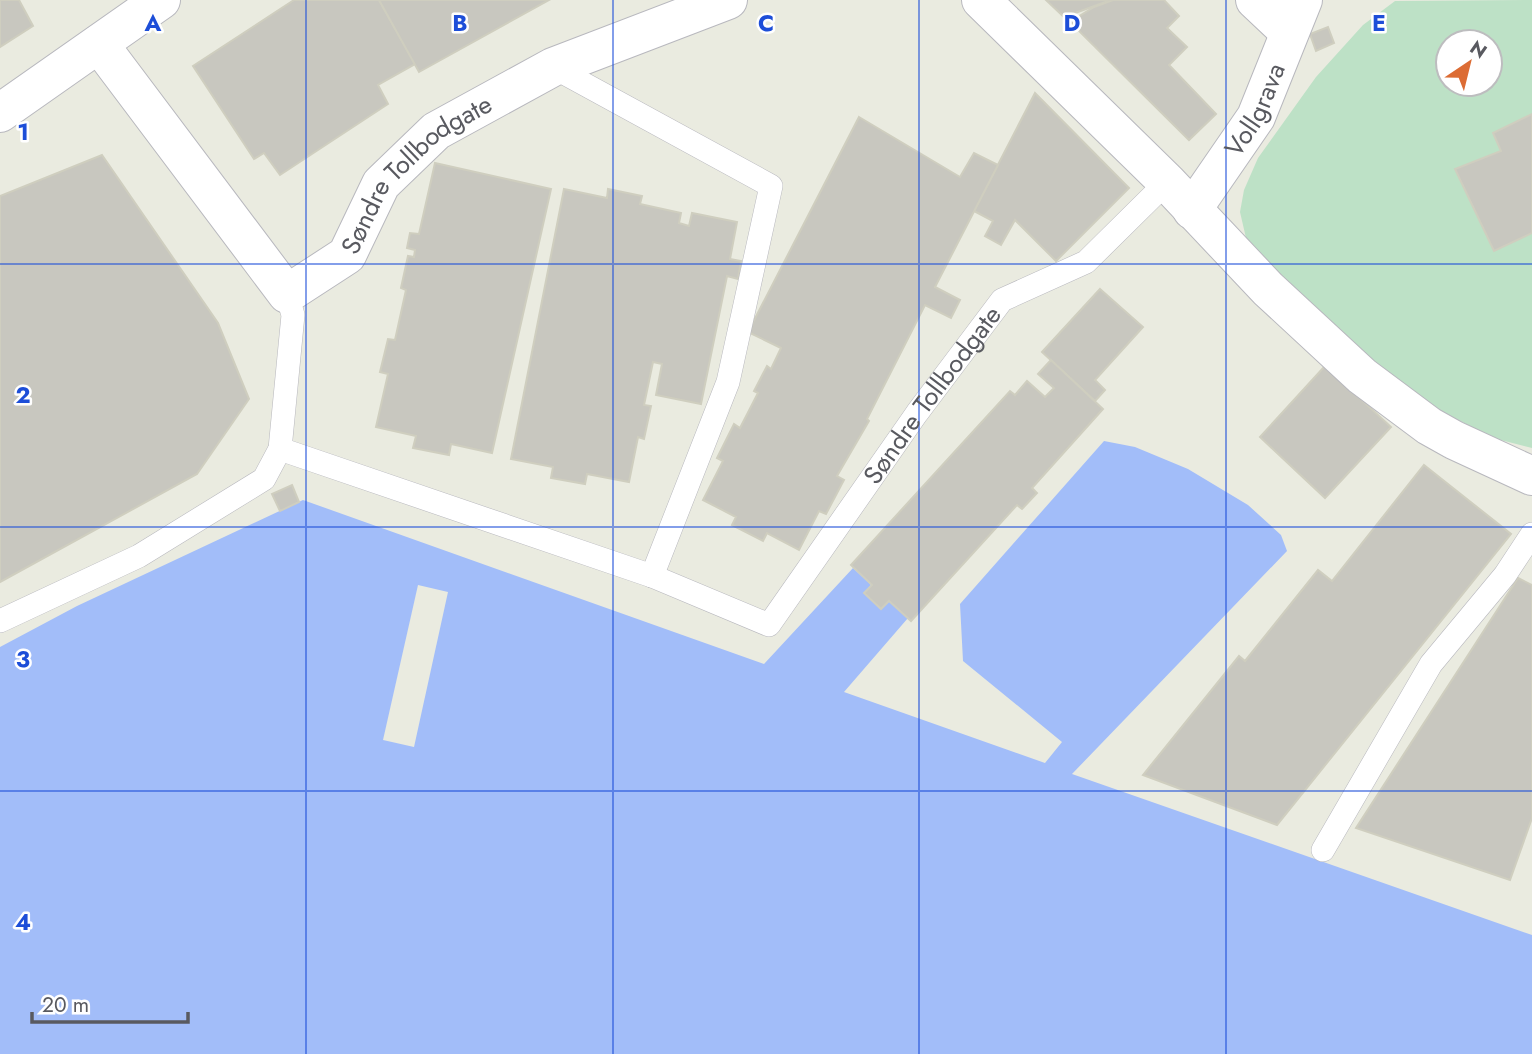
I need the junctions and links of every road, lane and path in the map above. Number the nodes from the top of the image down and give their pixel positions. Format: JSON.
{"nodes":[{"id":1,"x":161,"y":0,"type":"edge"},
{"id":2,"x":728,"y":0,"type":"edge"},
{"id":3,"x":981,"y":0,"type":"edge"},
{"id":4,"x":1255,"y":0,"type":"edge"},
{"id":5,"x":1296,"y":16,"type":"edge"},
{"id":6,"x":99,"y":44,"type":"junction"},
{"id":7,"x":553,"y":67,"type":"junction"},
{"id":8,"x":0,"y":113,"type":"edge"},
{"id":9,"x":1167,"y":182,"type":"junction"},
{"id":10,"x":1192,"y":210,"type":"junction"},
{"id":11,"x":287,"y":293,"type":"junction"},
{"id":12,"x":280,"y":449,"type":"junction"},
{"id":13,"x":1532,"y":475,"type":"edge"},
{"id":14,"x":1532,"y":534,"type":"edge"},
{"id":15,"x":652,"y":576,"type":"junction"},
{"id":16,"x":0,"y":621,"type":"edge"},
{"id":17,"x":1323,"y":850,"type":"dead end"}],
"edges":[{"from":1,"to":6,"type":"street"},
{"from":2,"to":7,"type":"street","name":"Søndre Tollbodgate"},
{"from":3,"to":9,"type":"street"},
{"from":4,"to":5,"type":"street"},
{"from":5,"to":10,"type":"street","name":"Vollgrava"},
{"from":6,"to":8,"type":"street"},
{"from":6,"to":11,"type":"street"},
{"from":7,"to":11,"type":"street","name":"Søndre Tollbodgate"},
{"from":7,"to":15,"type":"lane"},
{"from":9,"to":10,"type":"street"},
{"from":9,"to":15,"type":"lane","name":"Søndre Tollbodgate"},
{"from":10,"to":13,"type":"street"},
{"from":11,"to":12,"type":"lane"},
{"from":12,"to":15,"type":"lane"},
{"from":12,"to":16,"type":"lane"},
{"from":14,"to":17,"type":"lane"}]}
